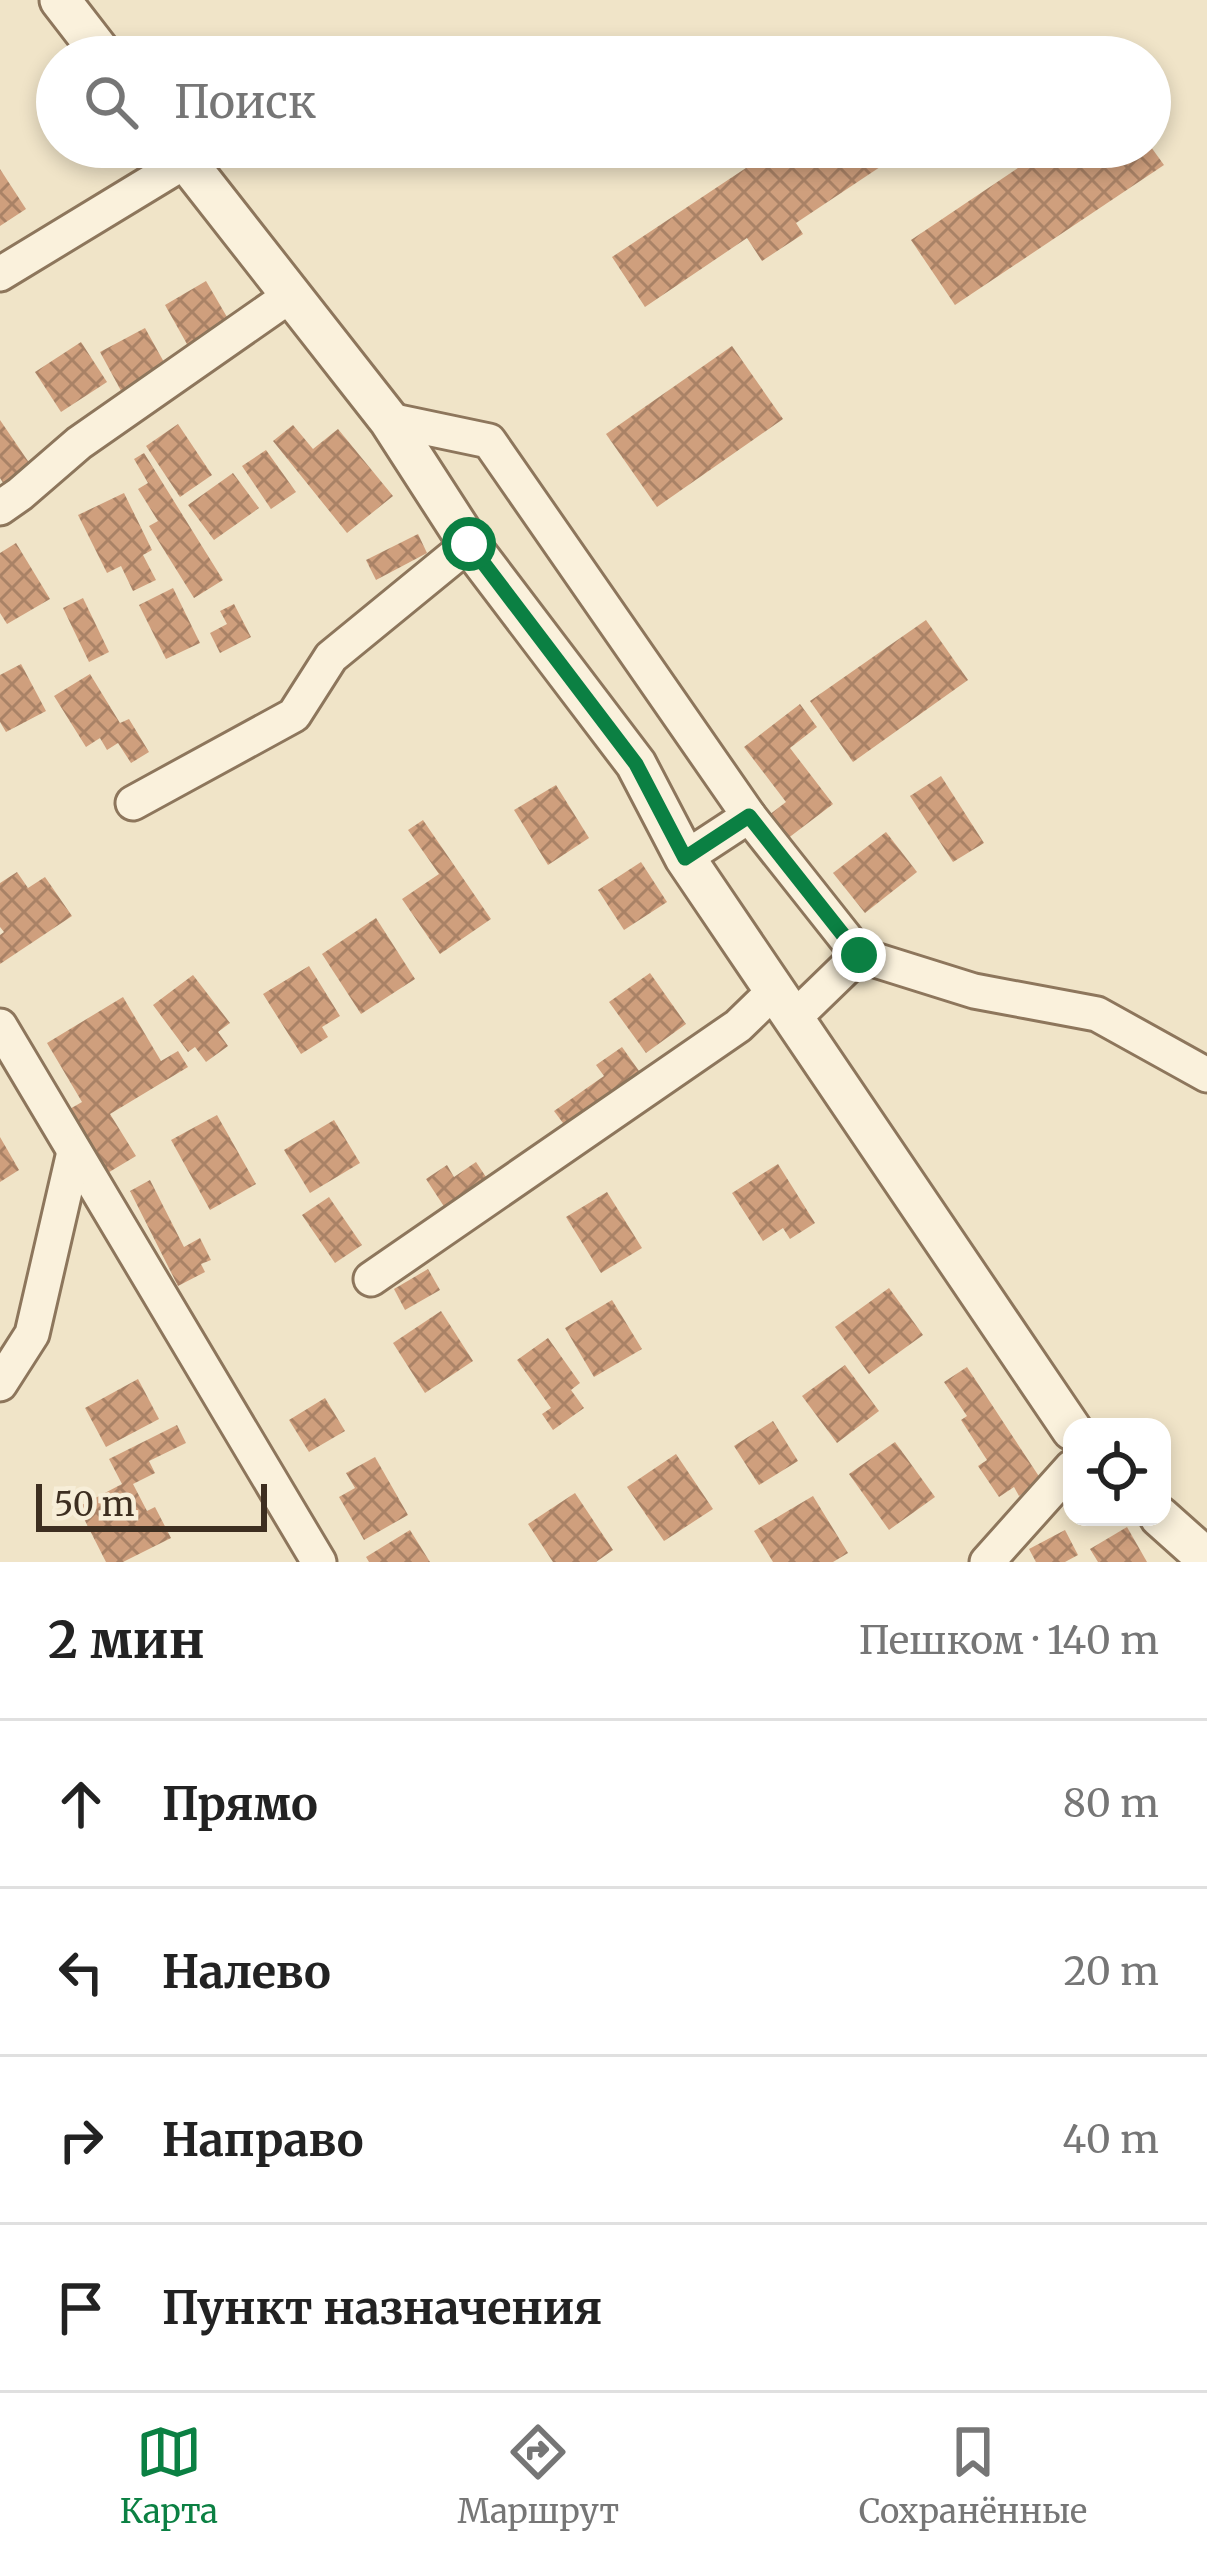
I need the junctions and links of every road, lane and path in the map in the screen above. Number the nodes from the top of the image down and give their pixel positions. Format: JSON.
{"nodes":[{"id":1,"x":60,"y":0,"type":"edge"},
{"id":2,"x":88,"y":36,"type":"edge"},
{"id":3,"x":159,"y":168,"type":"edge"},
{"id":4,"x":191,"y":168,"type":"edge"},
{"id":5,"x":0,"y":274,"type":"edge"},
{"id":6,"x":291,"y":295,"type":"junction"},
{"id":7,"x":389,"y":420,"type":"junction"},
{"id":8,"x":0,"y":508,"type":"edge"},
{"id":9,"x":469,"y":544,"type":"junction"},
{"id":10,"x":133,"y":803,"type":"dead end"},
{"id":11,"x":749,"y":816,"type":"junction"},
{"id":12,"x":685,"y":858,"type":"junction"},
{"id":13,"x":859,"y":955,"type":"junction"},
{"id":14,"x":784,"y":1004,"type":"junction"},
{"id":15,"x":0,"y":1027,"type":"edge"},
{"id":16,"x":1207,"y":1075,"type":"edge"},
{"id":17,"x":74,"y":1151,"type":"junction"},
{"id":18,"x":371,"y":1280,"type":"dead end"},
{"id":19,"x":0,"y":1384,"type":"edge"},
{"id":20,"x":1064,"y":1418,"type":"edge"},
{"id":21,"x":1063,"y":1477,"type":"edge"},
{"id":22,"x":1170,"y":1526,"type":"edge"},
{"id":23,"x":1207,"y":1559,"type":"edge"},
{"id":24,"x":319,"y":1562,"type":"edge"},
{"id":25,"x":987,"y":1562,"type":"edge"}],
"edges":[{"from":1,"to":2,"type":"street"},
{"from":3,"to":5,"type":"street"},
{"from":4,"to":6,"type":"street"},
{"from":6,"to":7,"type":"street"},
{"from":6,"to":8,"type":"street"},
{"from":7,"to":9,"type":"street"},
{"from":7,"to":11,"type":"street"},
{"from":9,"to":10,"type":"street"},
{"from":9,"to":12,"type":"street"},
{"from":11,"to":12,"type":"street"},
{"from":11,"to":13,"type":"street"},
{"from":12,"to":14,"type":"street"},
{"from":13,"to":14,"type":"street"},
{"from":13,"to":16,"type":"street"},
{"from":14,"to":18,"type":"street"},
{"from":14,"to":20,"type":"street"},
{"from":15,"to":17,"type":"street"},
{"from":17,"to":19,"type":"street"},
{"from":17,"to":24,"type":"street"},
{"from":21,"to":25,"type":"street"},
{"from":22,"to":23,"type":"street"}]}
